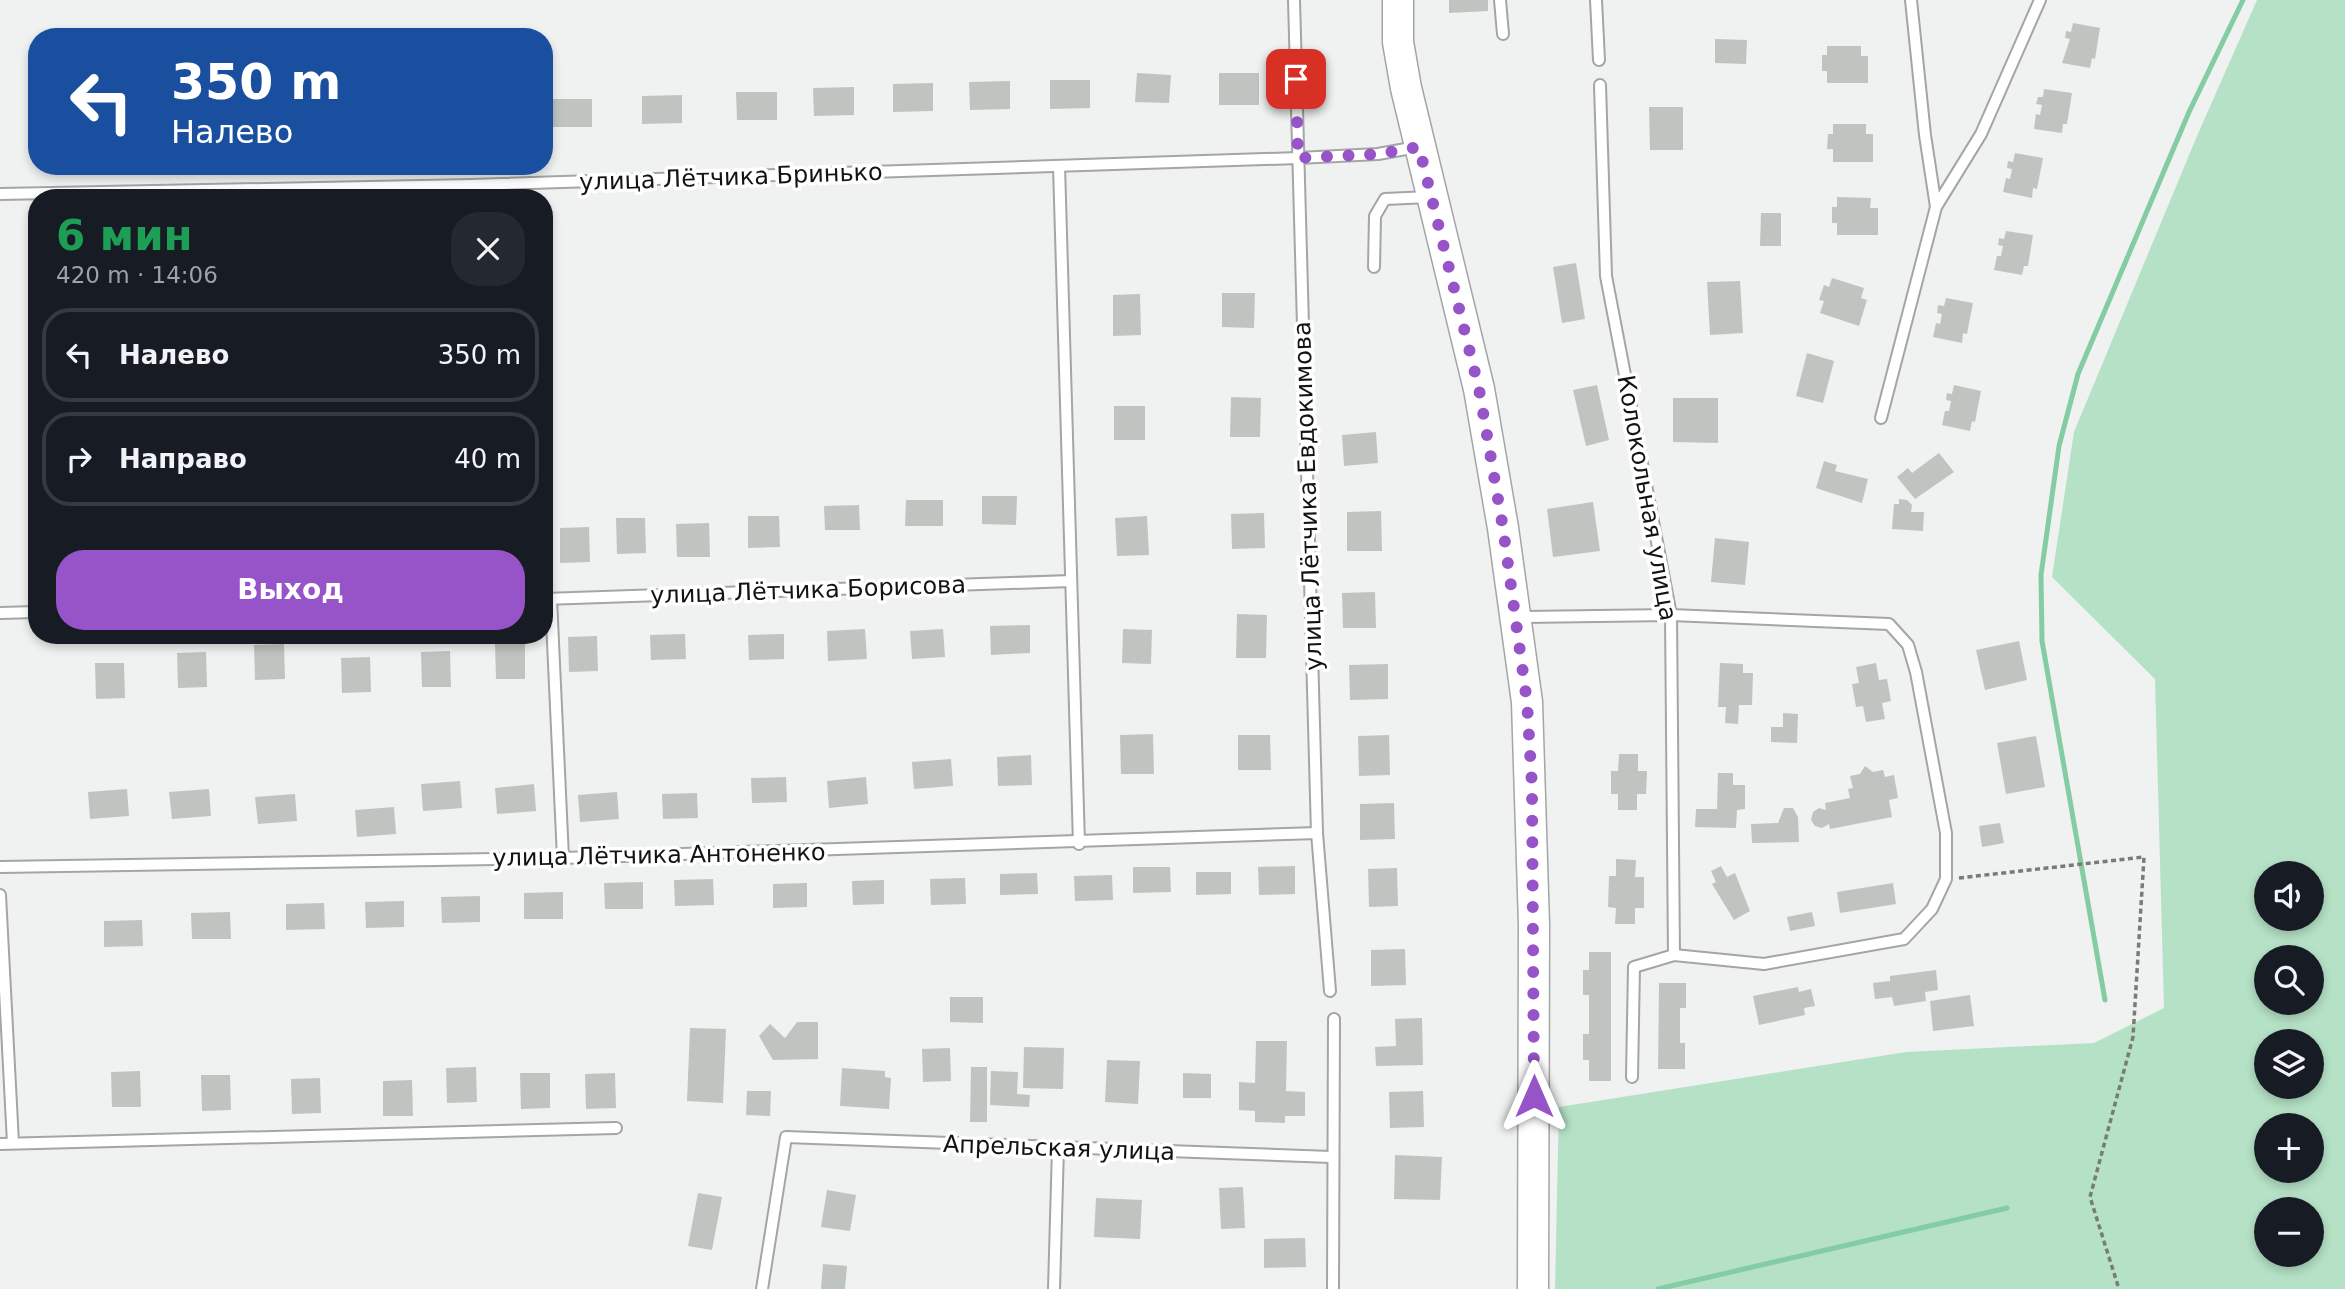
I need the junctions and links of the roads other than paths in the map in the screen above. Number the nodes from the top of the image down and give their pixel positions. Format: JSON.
{"nodes":[{"id":1,"x":1294,"y":0,"type":"edge"},
{"id":2,"x":1398,"y":0,"type":"edge"},
{"id":3,"x":1500,"y":0,"type":"edge"},
{"id":4,"x":1597,"y":0,"type":"edge"},
{"id":5,"x":1911,"y":0,"type":"edge"},
{"id":6,"x":2040,"y":0,"type":"edge"},
{"id":7,"x":1503,"y":34,"type":"dead end"},
{"id":8,"x":1599,"y":60,"type":"dead end"},
{"id":9,"x":1600,"y":85,"type":"dead end"},
{"id":10,"x":1419,"y":147,"type":"junction"},
{"id":11,"x":1298,"y":158,"type":"junction"},
{"id":12,"x":1059,"y":166,"type":"junction"},
{"id":13,"x":269,"y":189,"type":"edge"},
{"id":14,"x":28,"y":193,"type":"edge"},
{"id":15,"x":0,"y":194,"type":"edge"},
{"id":16,"x":1432,"y":197,"type":"junction"},
{"id":17,"x":1937,"y":207,"type":"junction"},
{"id":18,"x":1374,"y":267,"type":"dead end"},
{"id":19,"x":1881,"y":418,"type":"dead end"},
{"id":20,"x":1071,"y":581,"type":"junction"},
{"id":21,"x":553,"y":599,"type":"edge"},
{"id":22,"x":28,"y":612,"type":"edge"},
{"id":23,"x":0,"y":613,"type":"edge"},
{"id":24,"x":1671,"y":615,"type":"junction"},
{"id":25,"x":1516,"y":617,"type":"junction"},
{"id":26,"x":551,"y":644,"type":"edge"},
{"id":27,"x":1317,"y":834,"type":"junction"},
{"id":28,"x":1079,"y":844,"type":"junction"},
{"id":29,"x":563,"y":858,"type":"junction"},
{"id":30,"x":0,"y":867,"type":"edge"},
{"id":31,"x":0,"y":895,"type":"edge"},
{"id":32,"x":1674,"y":955,"type":"junction"},
{"id":33,"x":1330,"y":991,"type":"dead end"},
{"id":34,"x":1334,"y":1019,"type":"dead end"},
{"id":35,"x":1632,"y":1077,"type":"dead end"},
{"id":36,"x":616,"y":1128,"type":"dead end"},
{"id":37,"x":13,"y":1143,"type":"junction"},
{"id":38,"x":0,"y":1144,"type":"edge"},
{"id":39,"x":1058,"y":1148,"type":"junction"},
{"id":40,"x":1331,"y":1157,"type":"junction"},
{"id":41,"x":762,"y":1289,"type":"edge"},
{"id":42,"x":1054,"y":1289,"type":"edge"},
{"id":43,"x":1333,"y":1289,"type":"edge"},
{"id":44,"x":1533,"y":1289,"type":"edge"}],
"edges":[{"from":1,"to":11,"type":"lane","name":"улица Лётчика Евдокимова"},
{"from":2,"to":10,"type":"street"},
{"from":3,"to":7,"type":"lane"},
{"from":4,"to":8,"type":"lane"},
{"from":5,"to":17,"type":"lane"},
{"from":6,"to":17,"type":"lane"},
{"from":9,"to":24,"type":"lane","name":"Колокольная улица"},
{"from":10,"to":11,"type":"lane","name":"улица Лётчика Бринько"},
{"from":10,"to":16,"type":"street"},
{"from":11,"to":12,"type":"lane","name":"улица Лётчика Бринько"},
{"from":11,"to":27,"type":"lane","name":"улица Лётчика Евдокимова"},
{"from":12,"to":13,"type":"lane","name":"улица Лётчика Бринько"},
{"from":12,"to":20,"type":"lane"},
{"from":14,"to":15,"type":"lane","name":"улица Лётчика Бринько"},
{"from":16,"to":18,"type":"lane"},
{"from":16,"to":25,"type":"street"},
{"from":17,"to":19,"type":"lane"},
{"from":20,"to":21,"type":"lane","name":"улица Лётчика Борисова"},
{"from":20,"to":28,"type":"lane"},
{"from":22,"to":23,"type":"lane"},
{"from":24,"to":25,"type":"lane"},
{"from":24,"to":32,"type":"lane","name":"Колокольная улица"},
{"from":24,"to":32,"type":"lane"},
{"from":25,"to":44,"type":"street"},
{"from":26,"to":29,"type":"lane"},
{"from":27,"to":28,"type":"lane","name":"улица Лётчика Антоненко"},
{"from":27,"to":33,"type":"lane","name":"улица Лётчика Евдокимова"},
{"from":28,"to":29,"type":"lane","name":"улица Лётчика Антоненко"},
{"from":29,"to":30,"type":"lane","name":"улица Лётчика Антоненко"},
{"from":31,"to":37,"type":"lane"},
{"from":32,"to":35,"type":"lane"},
{"from":34,"to":40,"type":"lane"},
{"from":36,"to":37,"type":"lane"},
{"from":37,"to":38,"type":"lane"},
{"from":39,"to":40,"type":"lane","name":"Апрельская улица"},
{"from":39,"to":41,"type":"lane","name":"Апрельская улица"},
{"from":39,"to":42,"type":"lane"},
{"from":40,"to":43,"type":"lane"}]}
